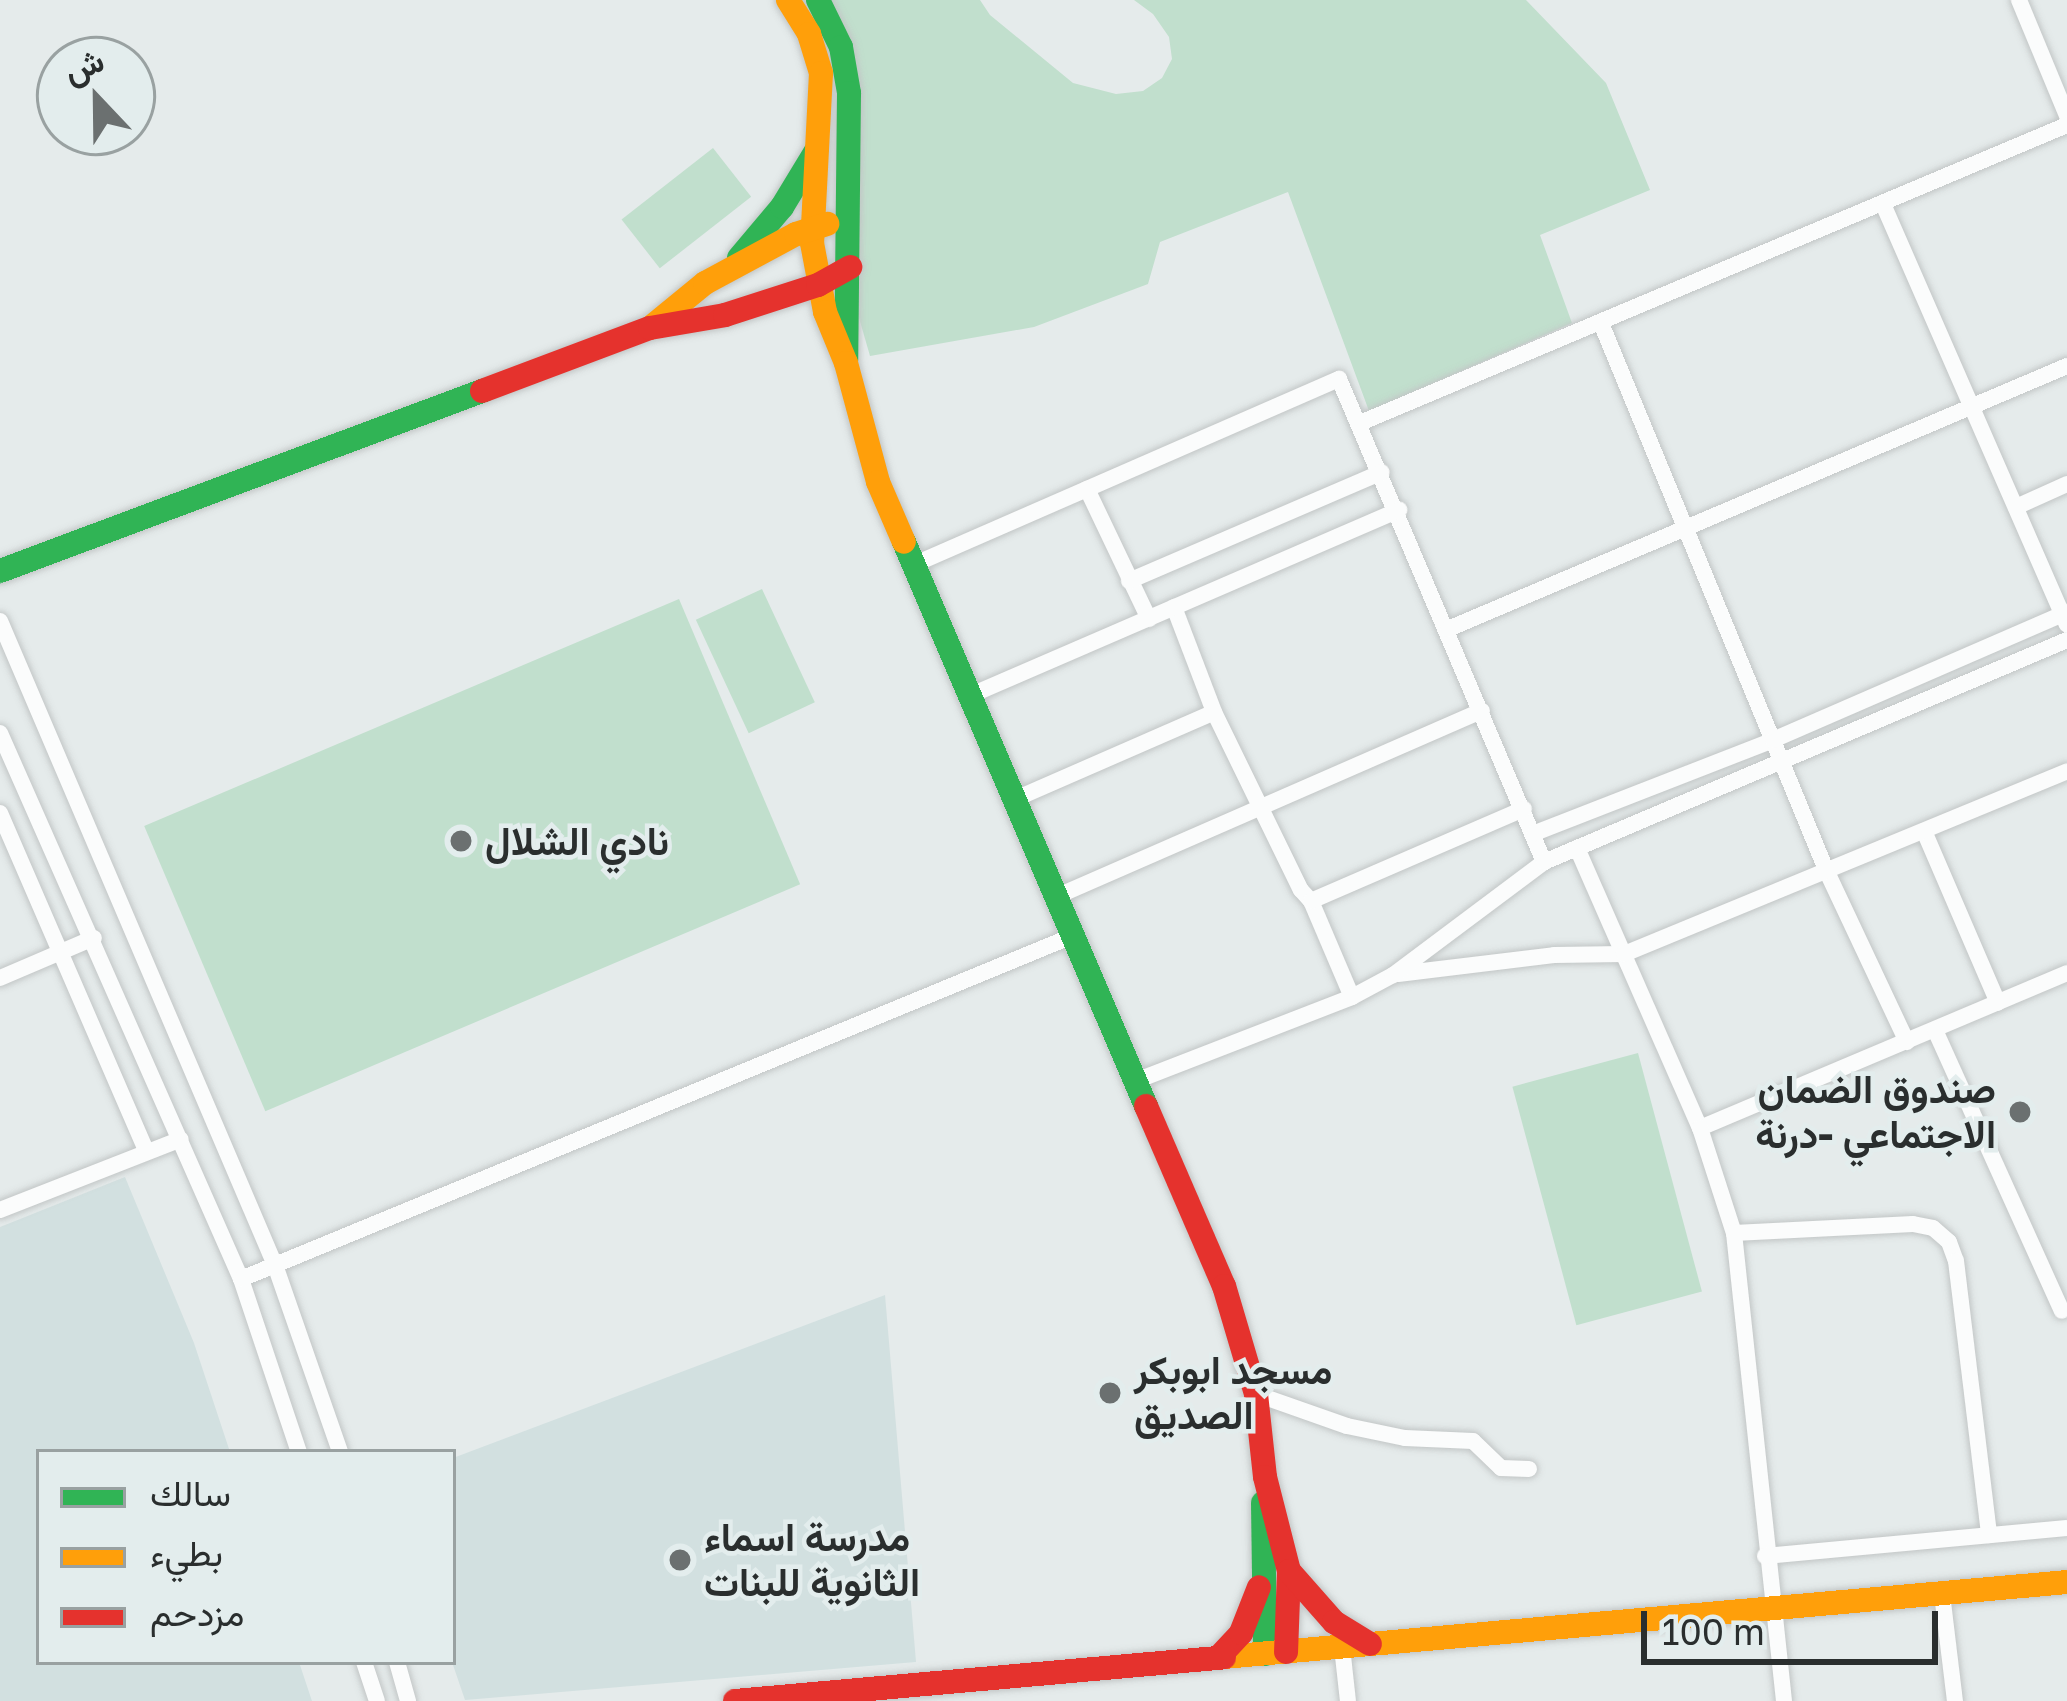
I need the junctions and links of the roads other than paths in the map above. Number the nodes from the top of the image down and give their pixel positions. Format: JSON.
{"nodes":[{"id":1,"x":788,"y":0,"type":"edge"},
{"id":2,"x":818,"y":0,"type":"edge"},
{"id":3,"x":2019,"y":0,"type":"edge"},
{"id":4,"x":2067,"y":120,"type":"edge"},
{"id":5,"x":820,"y":143,"type":"junction"},
{"id":6,"x":1883,"y":205,"type":"junction"},
{"id":7,"x":850,"y":224,"type":"junction"},
{"id":8,"x":814,"y":226,"type":"junction"},
{"id":9,"x":850,"y":267,"type":"junction"},
{"id":10,"x":727,"y":272,"type":"junction"},
{"id":11,"x":818,"y":286,"type":"junction"},
{"id":12,"x":768,"y":302,"type":"junction"},
{"id":13,"x":1601,"y":323,"type":"junction"},
{"id":14,"x":650,"y":328,"type":"junction"},
{"id":15,"x":834,"y":338,"type":"junction"},
{"id":16,"x":846,"y":362,"type":"junction"},
{"id":17,"x":2067,"y":366,"type":"edge"},
{"id":18,"x":1973,"y":408,"type":"junction"},
{"id":19,"x":1360,"y":423,"type":"junction"},
{"id":20,"x":1382,"y":472,"type":"junction"},
{"id":21,"x":2067,"y":484,"type":"edge"},
{"id":22,"x":1087,"y":489,"type":"junction"},
{"id":23,"x":2016,"y":506,"type":"junction"},
{"id":24,"x":1399,"y":510,"type":"junction"},
{"id":25,"x":1686,"y":531,"type":"junction"},
{"id":26,"x":913,"y":565,"type":"junction"},
{"id":27,"x":0,"y":571,"type":"edge"},
{"id":28,"x":1129,"y":581,"type":"junction"},
{"id":29,"x":1174,"y":607,"type":"junction"},
{"id":30,"x":2065,"y":617,"type":"edge"},
{"id":31,"x":1149,"y":619,"type":"junction"},
{"id":32,"x":0,"y":621,"type":"edge"},
{"id":33,"x":1448,"y":628,"type":"junction"},
{"id":34,"x":2067,"y":640,"type":"edge"},
{"id":35,"x":969,"y":696,"type":"junction"},
{"id":36,"x":1482,"y":711,"type":"junction"},
{"id":37,"x":1214,"y":712,"type":"junction"},
{"id":38,"x":0,"y":733,"type":"edge"},
{"id":39,"x":1773,"y":740,"type":"junction"},
{"id":40,"x":1783,"y":762,"type":"junction"},
{"id":41,"x":2067,"y":771,"type":"edge"},
{"id":42,"x":1013,"y":800,"type":"junction"},
{"id":43,"x":1263,"y":806,"type":"junction"},
{"id":44,"x":1524,"y":808,"type":"junction"},
{"id":45,"x":0,"y":815,"type":"edge"},
{"id":46,"x":1924,"y":831,"type":"junction"},
{"id":47,"x":1535,"y":833,"type":"junction"},
{"id":48,"x":1576,"y":848,"type":"junction"},
{"id":49,"x":1544,"y":862,"type":"junction"},
{"id":50,"x":1827,"y":872,"type":"junction"},
{"id":51,"x":1053,"y":898,"type":"junction"},
{"id":52,"x":1311,"y":901,"type":"junction"},
{"id":53,"x":1070,"y":937,"type":"junction"},
{"id":54,"x":94,"y":938,"type":"junction"},
{"id":55,"x":60,"y":952,"type":"junction"},
{"id":56,"x":1624,"y":954,"type":"junction"},
{"id":57,"x":2067,"y":973,"type":"edge"},
{"id":58,"x":1393,"y":975,"type":"junction"},
{"id":59,"x":0,"y":978,"type":"edge"},
{"id":60,"x":1352,"y":997,"type":"junction"},
{"id":61,"x":1998,"y":1003,"type":"junction"},
{"id":62,"x":1935,"y":1030,"type":"junction"},
{"id":63,"x":1907,"y":1042,"type":"junction"},
{"id":64,"x":1133,"y":1082,"type":"junction"},
{"id":65,"x":1700,"y":1128,"type":"junction"},
{"id":66,"x":181,"y":1139,"type":"junction"},
{"id":67,"x":147,"y":1152,"type":"junction"},
{"id":68,"x":0,"y":1210,"type":"edge"},
{"id":69,"x":1734,"y":1233,"type":"junction"},
{"id":70,"x":275,"y":1265,"type":"junction"},
{"id":71,"x":241,"y":1279,"type":"junction"},
{"id":72,"x":2062,"y":1311,"type":"dead end"},
{"id":73,"x":1256,"y":1394,"type":"junction"},
{"id":74,"x":298,"y":1449,"type":"edge"},
{"id":75,"x":339,"y":1449,"type":"edge"},
{"id":76,"x":1529,"y":1469,"type":"dead end"},
{"id":77,"x":1265,"y":1477,"type":"junction"},
{"id":78,"x":2067,"y":1528,"type":"edge"},
{"id":79,"x":1989,"y":1534,"type":"junction"},
{"id":80,"x":1766,"y":1556,"type":"junction"},
{"id":81,"x":1263,"y":1567,"type":"junction"},
{"id":82,"x":1289,"y":1571,"type":"junction"},
{"id":83,"x":2067,"y":1582,"type":"edge"},
{"id":84,"x":1942,"y":1594,"type":"junction"},
{"id":85,"x":1772,"y":1609,"type":"junction"},
{"id":86,"x":1370,"y":1644,"type":"junction"},
{"id":87,"x":1342,"y":1647,"type":"junction"},
{"id":88,"x":1276,"y":1653,"type":"junction"},
{"id":89,"x":1218,"y":1658,"type":"junction"},
{"id":90,"x":365,"y":1665,"type":"edge"},
{"id":91,"x":398,"y":1665,"type":"edge"},
{"id":92,"x":999,"y":1689,"type":"edge"},
{"id":93,"x":812,"y":1698,"type":"edge"},
{"id":94,"x":376,"y":1701,"type":"edge"},
{"id":95,"x":408,"y":1701,"type":"edge"},
{"id":96,"x":735,"y":1701,"type":"edge"},
{"id":97,"x":1348,"y":1701,"type":"edge"},
{"id":98,"x":1784,"y":1701,"type":"edge"},
{"id":99,"x":1955,"y":1701,"type":"edge"}],
"edges":[{"from":1,"to":5,"type":"street"},
{"from":2,"to":7,"type":"street"},
{"from":3,"to":4,"type":"street"},
{"from":4,"to":6,"type":"street"},
{"from":5,"to":8,"type":"street"},
{"from":5,"to":10,"type":"street"},
{"from":6,"to":13,"type":"street"},
{"from":6,"to":18,"type":"street"},
{"from":7,"to":8,"type":"street"},
{"from":7,"to":9,"type":"street"},
{"from":8,"to":10,"type":"street"},
{"from":8,"to":11,"type":"street"},
{"from":9,"to":11,"type":"street"},
{"from":9,"to":16,"type":"street"},
{"from":10,"to":14,"type":"street"},
{"from":11,"to":12,"type":"street"},
{"from":11,"to":15,"type":"street"},
{"from":12,"to":14,"type":"street"},
{"from":12,"to":15,"type":"street"},
{"from":13,"to":19,"type":"street"},
{"from":13,"to":25,"type":"street"},
{"from":14,"to":27,"type":"street"},
{"from":15,"to":16,"type":"street"},
{"from":16,"to":26,"type":"street"},
{"from":17,"to":18,"type":"street"},
{"from":18,"to":23,"type":"street"},
{"from":18,"to":25,"type":"street"},
{"from":19,"to":20,"type":"street"},
{"from":19,"to":22,"type":"street"},
{"from":20,"to":24,"type":"street"},
{"from":20,"to":28,"type":"street"},
{"from":21,"to":23,"type":"street"},
{"from":22,"to":26,"type":"street"},
{"from":22,"to":28,"type":"street"},
{"from":23,"to":30,"type":"street"},
{"from":24,"to":29,"type":"street"},
{"from":24,"to":33,"type":"street"},
{"from":25,"to":33,"type":"street"},
{"from":25,"to":39,"type":"street"},
{"from":26,"to":35,"type":"street"},
{"from":28,"to":31,"type":"street"},
{"from":29,"to":31,"type":"street"},
{"from":29,"to":37,"type":"street"},
{"from":30,"to":39,"type":"street"},
{"from":31,"to":35,"type":"street"},
{"from":32,"to":70,"type":"street"},
{"from":33,"to":36,"type":"street"},
{"from":34,"to":40,"type":"street"},
{"from":35,"to":42,"type":"street"},
{"from":36,"to":43,"type":"street"},
{"from":36,"to":44,"type":"street"},
{"from":37,"to":42,"type":"street"},
{"from":37,"to":43,"type":"street"},
{"from":38,"to":54,"type":"street"},
{"from":39,"to":40,"type":"street"},
{"from":39,"to":47,"type":"street"},
{"from":40,"to":48,"type":"street"},
{"from":40,"to":50,"type":"street"},
{"from":41,"to":46,"type":"street"},
{"from":42,"to":51,"type":"street"},
{"from":43,"to":51,"type":"street"},
{"from":43,"to":52,"type":"street"},
{"from":44,"to":47,"type":"street"},
{"from":44,"to":52,"type":"street"},
{"from":45,"to":55,"type":"street"},
{"from":46,"to":50,"type":"street"},
{"from":46,"to":61,"type":"street"},
{"from":47,"to":49,"type":"street"},
{"from":48,"to":49,"type":"street"},
{"from":48,"to":56,"type":"street"},
{"from":49,"to":58,"type":"street"},
{"from":50,"to":56,"type":"street"},
{"from":50,"to":63,"type":"street"},
{"from":51,"to":53,"type":"street"},
{"from":52,"to":60,"type":"street"},
{"from":53,"to":64,"type":"street"},
{"from":53,"to":70,"type":"street"},
{"from":54,"to":55,"type":"street"},
{"from":54,"to":66,"type":"street"},
{"from":55,"to":59,"type":"street"},
{"from":55,"to":67,"type":"street"},
{"from":56,"to":58,"type":"street"},
{"from":56,"to":65,"type":"street"},
{"from":57,"to":61,"type":"street"},
{"from":58,"to":60,"type":"street"},
{"from":60,"to":64,"type":"street"},
{"from":61,"to":62,"type":"street"},
{"from":62,"to":63,"type":"street"},
{"from":62,"to":72,"type":"street"},
{"from":63,"to":65,"type":"street"},
{"from":64,"to":73,"type":"street"},
{"from":65,"to":69,"type":"street"},
{"from":66,"to":67,"type":"street"},
{"from":66,"to":71,"type":"street"},
{"from":67,"to":68,"type":"street"},
{"from":69,"to":79,"type":"street"},
{"from":69,"to":80,"type":"street"},
{"from":70,"to":71,"type":"street"},
{"from":70,"to":75,"type":"street"},
{"from":71,"to":74,"type":"street"},
{"from":73,"to":76,"type":"street"},
{"from":73,"to":77,"type":"street"},
{"from":77,"to":81,"type":"street"},
{"from":77,"to":82,"type":"street"},
{"from":78,"to":79,"type":"street"},
{"from":79,"to":80,"type":"street"},
{"from":80,"to":85,"type":"street"},
{"from":81,"to":88,"type":"street"},
{"from":81,"to":89,"type":"street"},
{"from":82,"to":86,"type":"street"},
{"from":82,"to":88,"type":"street"},
{"from":83,"to":84,"type":"street"},
{"from":84,"to":85,"type":"street"},
{"from":84,"to":99,"type":"street"},
{"from":85,"to":86,"type":"street"},
{"from":85,"to":98,"type":"street"},
{"from":86,"to":87,"type":"street"},
{"from":87,"to":88,"type":"street"},
{"from":87,"to":97,"type":"street"},
{"from":88,"to":89,"type":"street"},
{"from":89,"to":92,"type":"street"},
{"from":90,"to":94,"type":"street"},
{"from":91,"to":95,"type":"street"},
{"from":92,"to":93,"type":"street"},
{"from":93,"to":96,"type":"street"}]}
